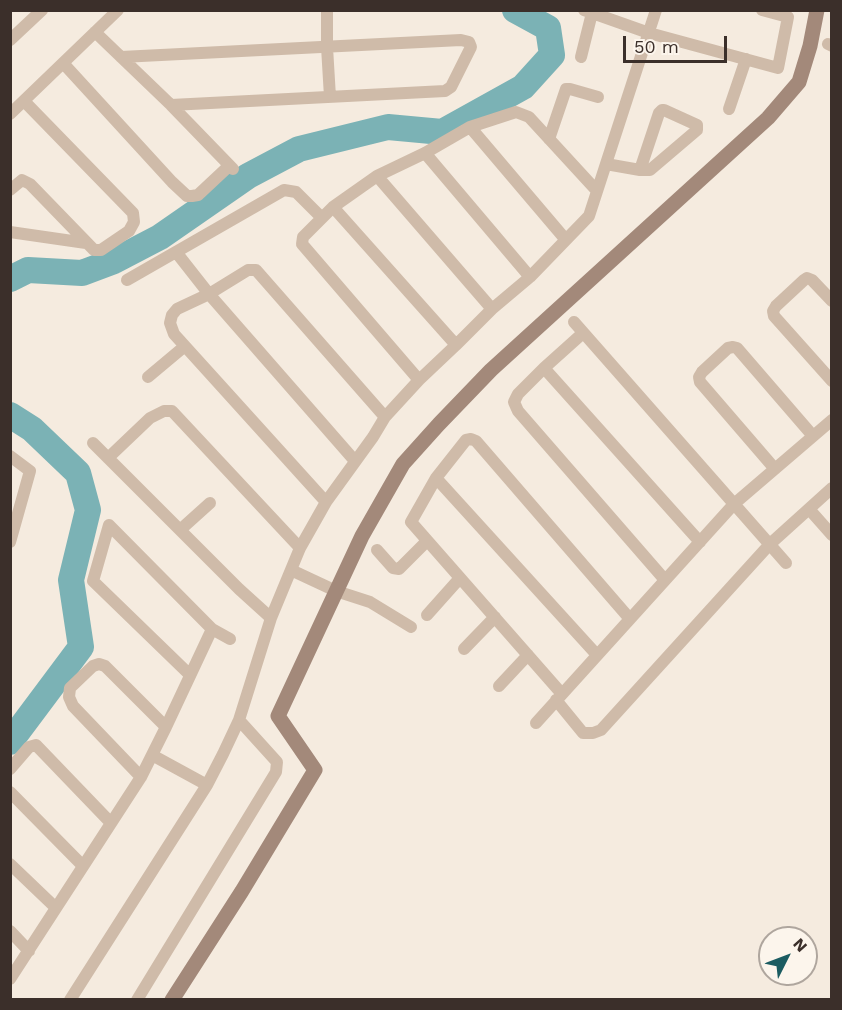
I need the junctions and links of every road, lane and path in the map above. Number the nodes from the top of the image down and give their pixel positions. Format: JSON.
{"nodes":[{"id":1,"x":42,"y":10,"type":"edge"},
{"id":2,"x":327,"y":10,"type":"edge"},
{"id":3,"x":656,"y":10,"type":"edge"},
{"id":4,"x":762,"y":10,"type":"edge"},
{"id":5,"x":817,"y":10,"type":"edge"},
{"id":6,"x":588,"y":12,"type":"edge"},
{"id":7,"x":111,"y":13,"type":"edge"},
{"id":8,"x":95,"y":32,"type":"junction"},
{"id":9,"x":649,"y":33,"type":"junction"},
{"id":10,"x":10,"y":40,"type":"edge"},
{"id":11,"x":327,"y":47,"type":"junction"},
{"id":12,"x":121,"y":57,"type":"junction"},
{"id":13,"x":581,"y":57,"type":"dead end"},
{"id":14,"x":746,"y":59,"type":"junction"},
{"id":15,"x":63,"y":63,"type":"junction"},
{"id":16,"x":330,"y":97,"type":"junction"},
{"id":17,"x":598,"y":97,"type":"dead end"},
{"id":18,"x":24,"y":101,"type":"junction"},
{"id":19,"x":171,"y":105,"type":"junction"},
{"id":20,"x":729,"y":109,"type":"dead end"},
{"id":21,"x":10,"y":114,"type":"edge"},
{"id":22,"x":470,"y":127,"type":"junction"},
{"id":23,"x":549,"y":139,"type":"junction"},
{"id":24,"x":425,"y":153,"type":"junction"},
{"id":25,"x":606,"y":164,"type":"junction"},
{"id":26,"x":640,"y":170,"type":"junction"},
{"id":27,"x":377,"y":176,"type":"junction"},
{"id":28,"x":10,"y":190,"type":"edge"},
{"id":29,"x":597,"y":191,"type":"junction"},
{"id":30,"x":333,"y":207,"type":"junction"},
{"id":31,"x":321,"y":218,"type":"junction"},
{"id":32,"x":10,"y":232,"type":"edge"},
{"id":33,"x":566,"y":240,"type":"junction"},
{"id":34,"x":86,"y":243,"type":"junction"},
{"id":35,"x":176,"y":252,"type":"junction"},
{"id":36,"x":530,"y":276,"type":"junction"},
{"id":37,"x":127,"y":280,"type":"dead end"},
{"id":38,"x":209,"y":294,"type":"junction"},
{"id":39,"x":831,"y":298,"type":"edge"},
{"id":40,"x":492,"y":309,"type":"junction"},
{"id":41,"x":574,"y":322,"type":"dead end"},
{"id":42,"x":584,"y":333,"type":"junction"},
{"id":43,"x":456,"y":345,"type":"junction"},
{"id":44,"x":185,"y":346,"type":"junction"},
{"id":45,"x":544,"y":368,"type":"junction"},
{"id":46,"x":148,"y":377,"type":"dead end"},
{"id":47,"x":419,"y":380,"type":"junction"},
{"id":48,"x":831,"y":381,"type":"edge"},
{"id":49,"x":386,"y":417,"type":"junction"},
{"id":50,"x":831,"y":420,"type":"edge"},
{"id":51,"x":813,"y":436,"type":"junction"},
{"id":52,"x":93,"y":443,"type":"dead end"},
{"id":53,"x":10,"y":456,"type":"edge"},
{"id":54,"x":108,"y":458,"type":"junction"},
{"id":55,"x":355,"y":461,"type":"junction"},
{"id":56,"x":775,"y":469,"type":"junction"},
{"id":57,"x":436,"y":478,"type":"junction"},
{"id":58,"x":831,"y":488,"type":"edge"},
{"id":59,"x":326,"y":502,"type":"junction"},
{"id":60,"x":210,"y":503,"type":"dead end"},
{"id":61,"x":734,"y":504,"type":"junction"},
{"id":62,"x":809,"y":509,"type":"junction"},
{"id":63,"x":180,"y":530,"type":"junction"},
{"id":64,"x":831,"y":535,"type":"edge"},
{"id":65,"x":427,"y":540,"type":"junction"},
{"id":66,"x":10,"y":542,"type":"edge"},
{"id":67,"x":700,"y":542,"type":"junction"},
{"id":68,"x":770,"y":544,"type":"junction"},
{"id":69,"x":300,"y":548,"type":"junction"},
{"id":70,"x":377,"y":549,"type":"dead end"},
{"id":71,"x":786,"y":563,"type":"dead end"},
{"id":72,"x":291,"y":570,"type":"junction"},
{"id":73,"x":460,"y":578,"type":"junction"},
{"id":74,"x":665,"y":580,"type":"junction"},
{"id":75,"x":336,"y":591,"type":"junction"},
{"id":76,"x":427,"y":615,"type":"dead end"},
{"id":77,"x":495,"y":617,"type":"junction"},
{"id":78,"x":271,"y":618,"type":"junction"},
{"id":79,"x":630,"y":618,"type":"junction"},
{"id":80,"x":411,"y":627,"type":"dead end"},
{"id":81,"x":212,"y":629,"type":"junction"},
{"id":82,"x":230,"y":639,"type":"dead end"},
{"id":83,"x":464,"y":649,"type":"dead end"},
{"id":84,"x":528,"y":655,"type":"junction"},
{"id":85,"x":597,"y":655,"type":"junction"},
{"id":86,"x":190,"y":675,"type":"junction"},
{"id":87,"x":499,"y":686,"type":"dead end"},
{"id":88,"x":559,"y":697,"type":"junction"},
{"id":89,"x":239,"y":720,"type":"junction"},
{"id":90,"x":536,"y":723,"type":"dead end"},
{"id":91,"x":166,"y":727,"type":"junction"},
{"id":92,"x":152,"y":755,"type":"junction"},
{"id":93,"x":10,"y":769,"type":"edge"},
{"id":94,"x":141,"y":777,"type":"junction"},
{"id":95,"x":207,"y":785,"type":"junction"},
{"id":96,"x":10,"y":792,"type":"edge"},
{"id":97,"x":111,"y":823,"type":"junction"},
{"id":98,"x":10,"y":864,"type":"edge"},
{"id":99,"x":83,"y":866,"type":"junction"},
{"id":100,"x":56,"y":908,"type":"junction"},
{"id":101,"x":10,"y":931,"type":"edge"},
{"id":102,"x":29,"y":951,"type":"junction"},
{"id":103,"x":10,"y":979,"type":"edge"},
{"id":104,"x":70,"y":999,"type":"edge"},
{"id":105,"x":136,"y":999,"type":"edge"},
{"id":106,"x":172,"y":999,"type":"edge"}],
"edges":[{"from":1,"to":10,"type":"street"},
{"from":2,"to":11,"type":"street"},
{"from":3,"to":9,"type":"street"},
{"from":4,"to":14,"type":"street"},
{"from":5,"to":75,"type":"street"},
{"from":6,"to":9,"type":"street"},
{"from":6,"to":13,"type":"street"},
{"from":7,"to":8,"type":"street"},
{"from":8,"to":12,"type":"street"},
{"from":8,"to":15,"type":"street"},
{"from":9,"to":14,"type":"street"},
{"from":9,"to":25,"type":"street"},
{"from":11,"to":12,"type":"street"},
{"from":11,"to":16,"type":"street"},
{"from":11,"to":16,"type":"street"},
{"from":12,"to":19,"type":"street"},
{"from":14,"to":20,"type":"street"},
{"from":15,"to":18,"type":"street"},
{"from":15,"to":19,"type":"street"},
{"from":16,"to":19,"type":"street"},
{"from":17,"to":23,"type":"street"},
{"from":18,"to":21,"type":"street"},
{"from":18,"to":34,"type":"street"},
{"from":22,"to":23,"type":"street"},
{"from":22,"to":24,"type":"street"},
{"from":22,"to":33,"type":"street"},
{"from":23,"to":29,"type":"street"},
{"from":24,"to":27,"type":"street"},
{"from":24,"to":36,"type":"street"},
{"from":25,"to":26,"type":"street"},
{"from":25,"to":29,"type":"street"},
{"from":26,"to":26,"type":"street"},
{"from":27,"to":30,"type":"street"},
{"from":27,"to":40,"type":"street"},
{"from":28,"to":34,"type":"street"},
{"from":29,"to":33,"type":"street"},
{"from":30,"to":31,"type":"street"},
{"from":30,"to":43,"type":"street"},
{"from":31,"to":35,"type":"street"},
{"from":31,"to":47,"type":"street"},
{"from":32,"to":34,"type":"street"},
{"from":33,"to":36,"type":"street"},
{"from":35,"to":37,"type":"street"},
{"from":35,"to":38,"type":"street"},
{"from":36,"to":40,"type":"street"},
{"from":38,"to":44,"type":"street"},
{"from":38,"to":49,"type":"street"},
{"from":38,"to":55,"type":"street"},
{"from":39,"to":48,"type":"street"},
{"from":40,"to":43,"type":"street"},
{"from":41,"to":42,"type":"street"},
{"from":42,"to":45,"type":"street"},
{"from":42,"to":61,"type":"street"},
{"from":43,"to":47,"type":"street"},
{"from":44,"to":46,"type":"street"},
{"from":44,"to":59,"type":"street"},
{"from":45,"to":67,"type":"street"},
{"from":45,"to":74,"type":"street"},
{"from":47,"to":49,"type":"street"},
{"from":49,"to":55,"type":"street"},
{"from":50,"to":51,"type":"street"},
{"from":51,"to":56,"type":"street"},
{"from":51,"to":56,"type":"street"},
{"from":52,"to":54,"type":"street"},
{"from":53,"to":66,"type":"street"},
{"from":54,"to":63,"type":"street"},
{"from":54,"to":69,"type":"street"},
{"from":55,"to":59,"type":"street"},
{"from":56,"to":61,"type":"street"},
{"from":57,"to":65,"type":"street"},
{"from":57,"to":79,"type":"street"},
{"from":57,"to":85,"type":"street"},
{"from":58,"to":62,"type":"street"},
{"from":59,"to":69,"type":"street"},
{"from":60,"to":63,"type":"street"},
{"from":61,"to":67,"type":"street"},
{"from":61,"to":68,"type":"street"},
{"from":62,"to":64,"type":"street"},
{"from":62,"to":68,"type":"street"},
{"from":63,"to":78,"type":"street"},
{"from":65,"to":70,"type":"street"},
{"from":65,"to":73,"type":"street"},
{"from":67,"to":74,"type":"street"},
{"from":68,"to":71,"type":"street"},
{"from":68,"to":88,"type":"street"},
{"from":69,"to":72,"type":"street"},
{"from":72,"to":75,"type":"street"},
{"from":72,"to":78,"type":"street"},
{"from":73,"to":76,"type":"street"},
{"from":73,"to":77,"type":"street"},
{"from":74,"to":79,"type":"street"},
{"from":75,"to":80,"type":"street"},
{"from":75,"to":106,"type":"street"},
{"from":77,"to":83,"type":"street"},
{"from":77,"to":84,"type":"street"},
{"from":78,"to":89,"type":"street"},
{"from":79,"to":85,"type":"street"},
{"from":81,"to":82,"type":"street"},
{"from":81,"to":86,"type":"street"},
{"from":81,"to":86,"type":"street"},
{"from":84,"to":87,"type":"street"},
{"from":84,"to":88,"type":"street"},
{"from":85,"to":88,"type":"street"},
{"from":86,"to":91,"type":"street"},
{"from":88,"to":90,"type":"street"},
{"from":89,"to":95,"type":"street"},
{"from":89,"to":105,"type":"street"},
{"from":91,"to":92,"type":"street"},
{"from":91,"to":94,"type":"street"},
{"from":92,"to":94,"type":"street"},
{"from":92,"to":95,"type":"street"},
{"from":93,"to":97,"type":"street"},
{"from":94,"to":97,"type":"street"},
{"from":95,"to":104,"type":"street"},
{"from":96,"to":99,"type":"street"},
{"from":97,"to":99,"type":"street"},
{"from":98,"to":100,"type":"street"},
{"from":99,"to":100,"type":"street"},
{"from":100,"to":102,"type":"street"},
{"from":101,"to":102,"type":"street"},
{"from":102,"to":103,"type":"street"}]}
